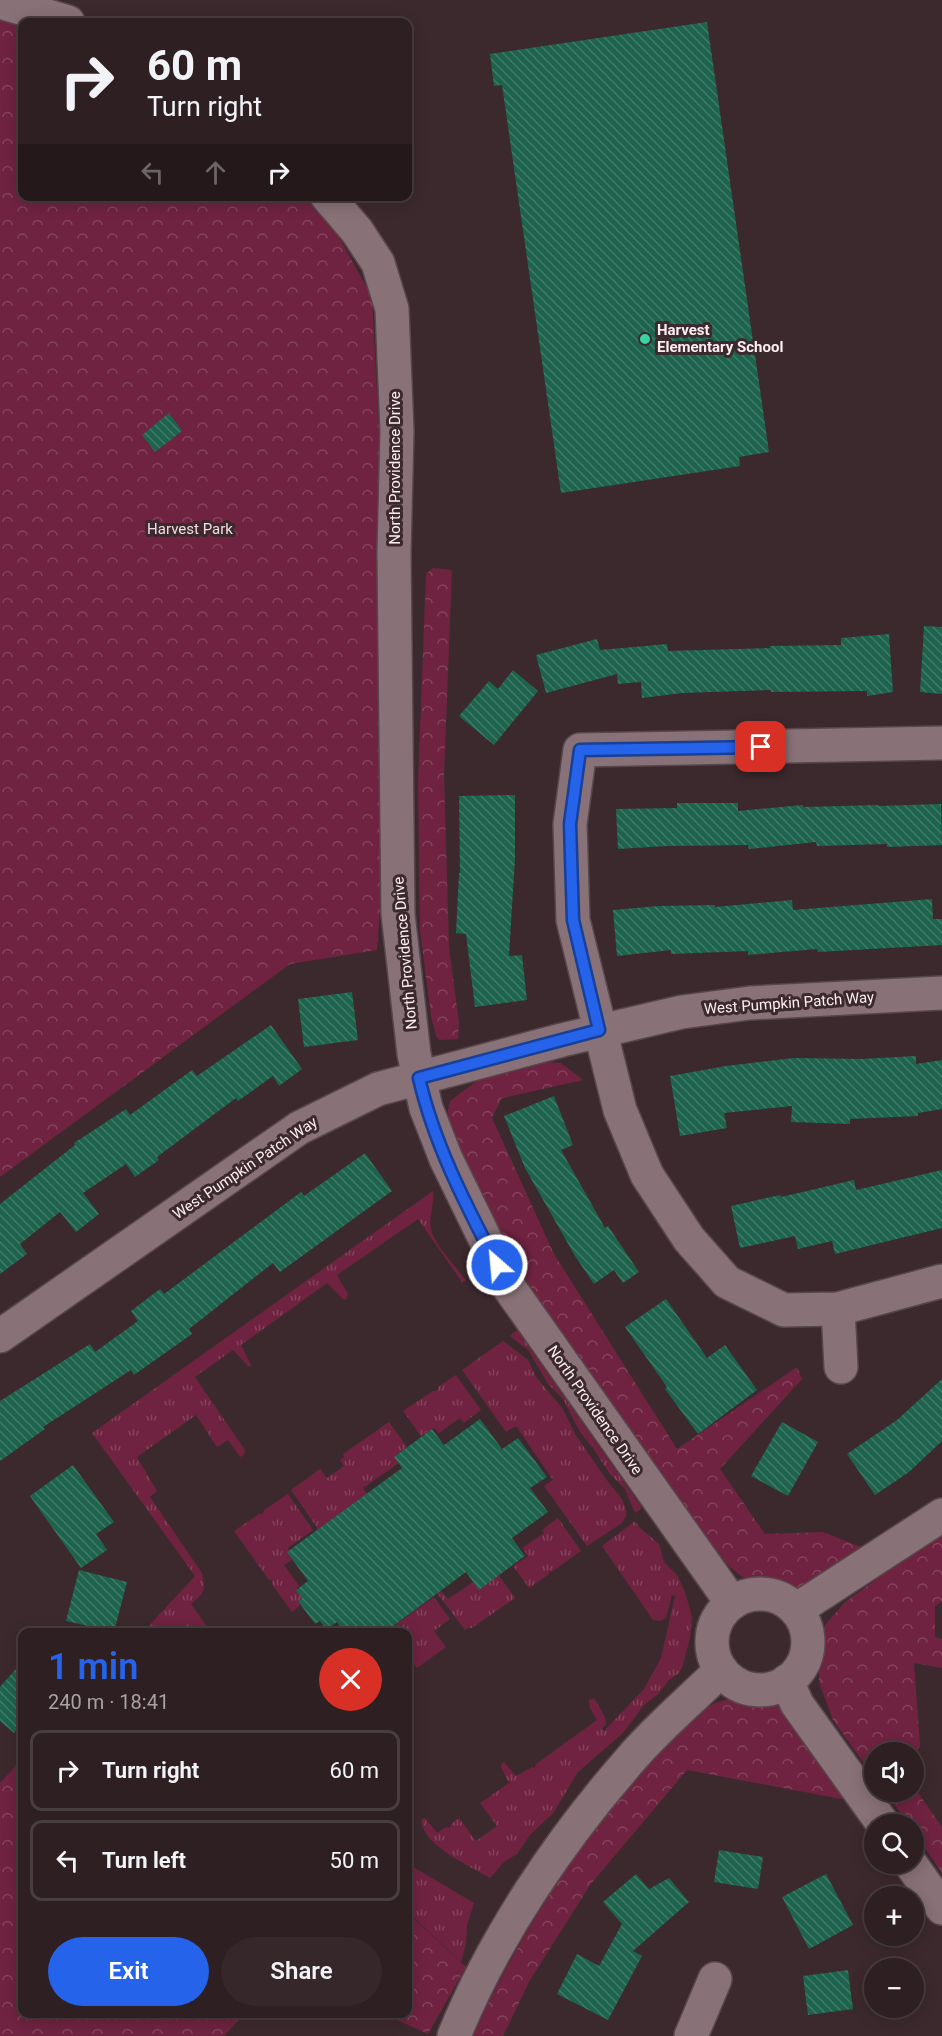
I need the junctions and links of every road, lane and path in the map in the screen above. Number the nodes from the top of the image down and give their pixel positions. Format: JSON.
{"nodes":[{"id":1,"x":0,"y":2,"type":"edge"},
{"id":2,"x":54,"y":18,"type":"edge"},
{"id":3,"x":331,"y":201,"type":"edge"},
{"id":4,"x":942,"y":743,"type":"edge"},
{"id":5,"x":942,"y":993,"type":"edge"},
{"id":6,"x":599,"y":1030,"type":"junction"},
{"id":7,"x":419,"y":1078,"type":"junction"},
{"id":8,"x":942,"y":1281,"type":"edge"},
{"id":9,"x":838,"y":1309,"type":"junction"},
{"id":10,"x":0,"y":1336,"type":"edge"},
{"id":11,"x":841,"y":1367,"type":"dead end"},
{"id":12,"x":942,"y":1515,"type":"edge"},
{"id":13,"x":732,"y":1603,"type":"junction"},
{"id":14,"x":796,"y":1610,"type":"junction"},
{"id":15,"x":721,"y":1671,"type":"junction"},
{"id":16,"x":787,"y":1681,"type":"junction"},
{"id":17,"x":876,"y":1814,"type":"edge"},
{"id":18,"x":918,"y":1874,"type":"edge"},
{"id":19,"x":942,"y":1908,"type":"edge"},
{"id":20,"x":715,"y":1979,"type":"dead end"},
{"id":21,"x":454,"y":2036,"type":"edge"},
{"id":22,"x":691,"y":2036,"type":"edge"}],
"edges":[{"from":1,"to":2,"type":"street"},
{"from":3,"to":7,"type":"street","name":"North Providence Drive"},
{"from":4,"to":6,"type":"street"},
{"from":5,"to":6,"type":"street","name":"West Pumpkin Patch Way"},
{"from":6,"to":7,"type":"street","name":"West Pumpkin Patch Way"},
{"from":6,"to":9,"type":"street"},
{"from":7,"to":10,"type":"street","name":"West Pumpkin Patch Way"},
{"from":7,"to":13,"type":"street","name":"North Providence Drive"},
{"from":8,"to":9,"type":"street"},
{"from":9,"to":11,"type":"street"},
{"from":12,"to":14,"type":"street"},
{"from":13,"to":14,"type":"street"},
{"from":13,"to":15,"type":"street"},
{"from":14,"to":16,"type":"street"},
{"from":15,"to":16,"type":"street"},
{"from":15,"to":21,"type":"street"},
{"from":16,"to":17,"type":"street"},
{"from":18,"to":19,"type":"street"},
{"from":20,"to":22,"type":"street"}]}
